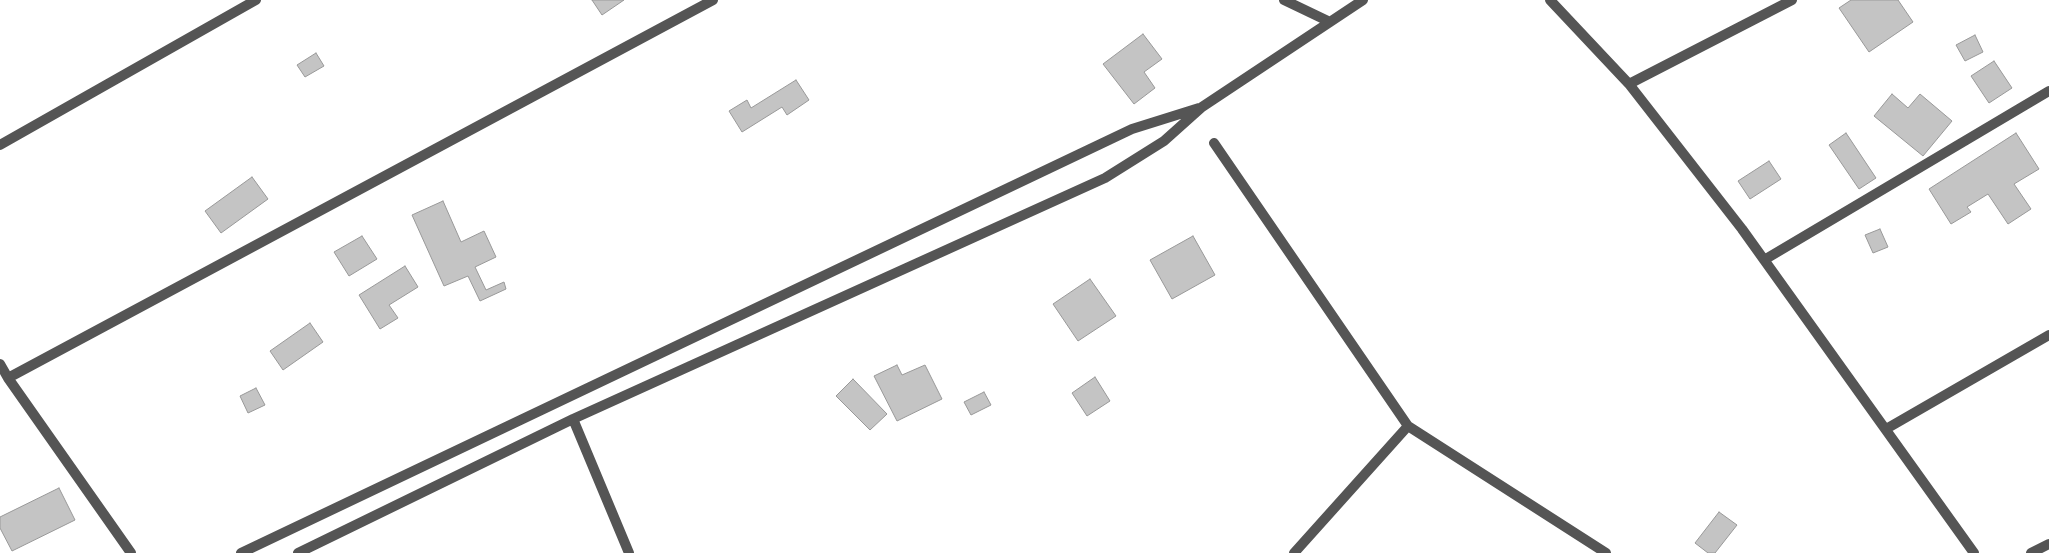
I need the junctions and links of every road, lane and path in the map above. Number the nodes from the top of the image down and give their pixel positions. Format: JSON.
{"nodes":[{"id":1,"x":256,"y":0,"type":"edge"},
{"id":2,"x":713,"y":0,"type":"edge"},
{"id":3,"x":1284,"y":0,"type":"edge"},
{"id":4,"x":1363,"y":0,"type":"edge"},
{"id":5,"x":1550,"y":0,"type":"edge"},
{"id":6,"x":1792,"y":0,"type":"edge"},
{"id":7,"x":1330,"y":22,"type":"junction"},
{"id":8,"x":1629,"y":84,"type":"junction"},
{"id":9,"x":2049,"y":91,"type":"edge"},
{"id":10,"x":1202,"y":107,"type":"junction"},
{"id":11,"x":1214,"y":142,"type":"dead end"},
{"id":12,"x":0,"y":145,"type":"edge"},
{"id":13,"x":1764,"y":260,"type":"junction"},
{"id":14,"x":2049,"y":335,"type":"edge"},
{"id":15,"x":0,"y":364,"type":"edge"},
{"id":16,"x":8,"y":378,"type":"junction"},
{"id":17,"x":573,"y":419,"type":"junction"},
{"id":18,"x":1408,"y":426,"type":"junction"},
{"id":19,"x":1886,"y":430,"type":"junction"},
{"id":20,"x":2049,"y":544,"type":"edge"},
{"id":21,"x":131,"y":553,"type":"edge"},
{"id":22,"x":241,"y":553,"type":"edge"},
{"id":23,"x":298,"y":553,"type":"edge"},
{"id":24,"x":629,"y":553,"type":"edge"},
{"id":25,"x":1294,"y":553,"type":"edge"},
{"id":26,"x":1606,"y":553,"type":"edge"},
{"id":27,"x":1974,"y":553,"type":"edge"},
{"id":28,"x":2031,"y":553,"type":"edge"}],
"edges":[{"from":1,"to":12,"type":"street"},
{"from":2,"to":16,"type":"street"},
{"from":3,"to":7,"type":"street"},
{"from":4,"to":7,"type":"street"},
{"from":5,"to":8,"type":"street"},
{"from":6,"to":8,"type":"street"},
{"from":7,"to":10,"type":"street"},
{"from":8,"to":13,"type":"street"},
{"from":9,"to":13,"type":"street"},
{"from":10,"to":17,"type":"street"},
{"from":10,"to":22,"type":"street"},
{"from":11,"to":18,"type":"street"},
{"from":13,"to":19,"type":"street"},
{"from":14,"to":19,"type":"street"},
{"from":15,"to":16,"type":"street"},
{"from":16,"to":21,"type":"street"},
{"from":17,"to":23,"type":"street"},
{"from":17,"to":24,"type":"street"},
{"from":18,"to":25,"type":"street"},
{"from":18,"to":26,"type":"street"},
{"from":19,"to":27,"type":"street"},
{"from":20,"to":28,"type":"street"}]}
